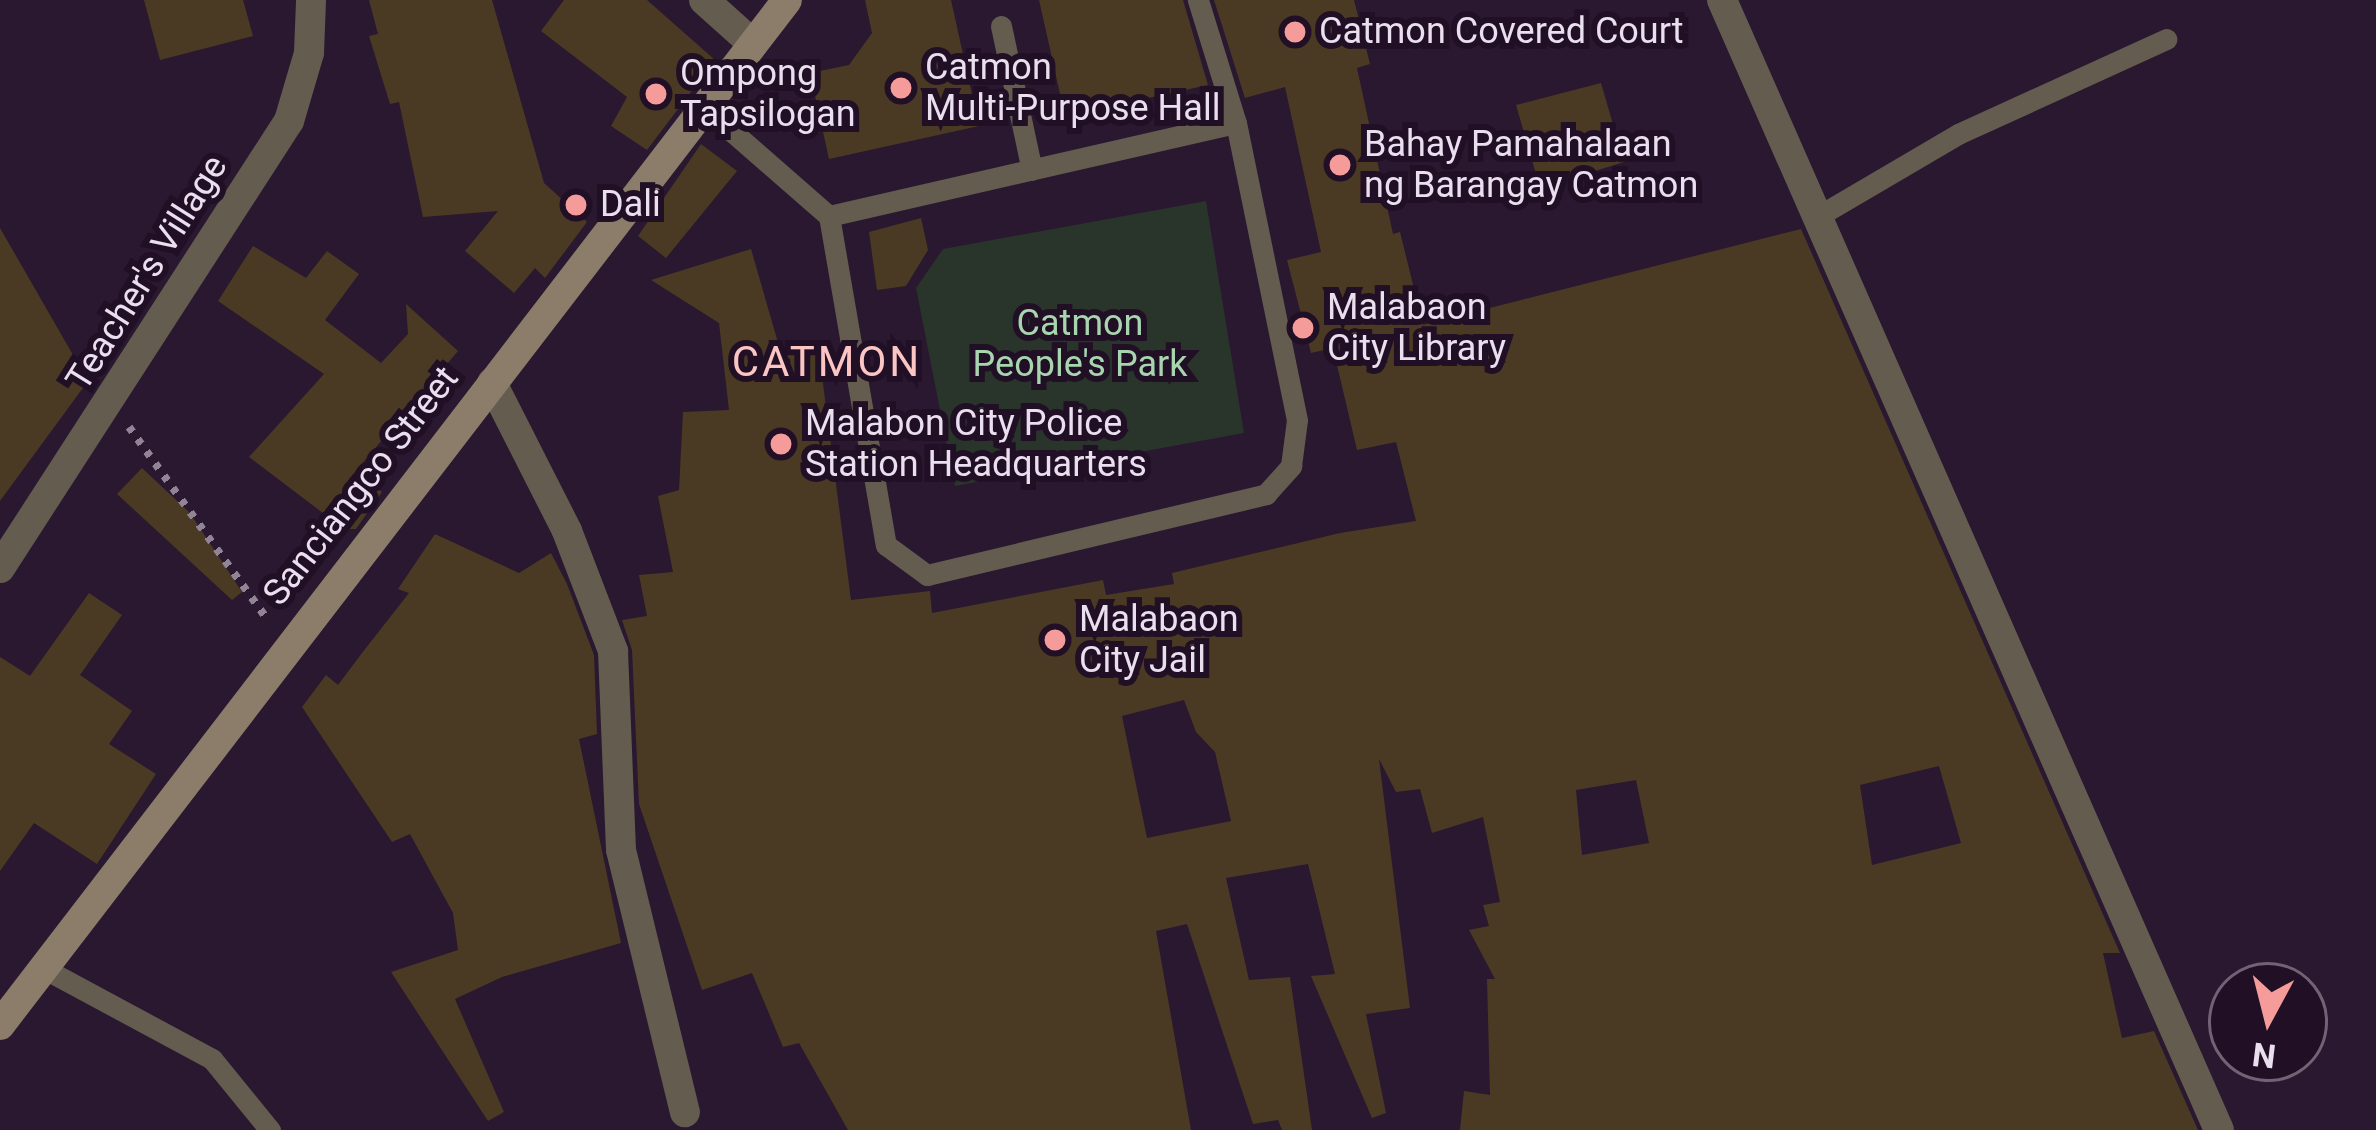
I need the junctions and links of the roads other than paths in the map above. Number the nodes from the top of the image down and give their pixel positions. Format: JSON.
{"nodes":[{"id":1,"x":311,"y":0,"type":"edge"},
{"id":2,"x":704,"y":0,"type":"edge"},
{"id":3,"x":787,"y":0,"type":"edge"},
{"id":4,"x":1198,"y":0,"type":"edge"},
{"id":5,"x":1722,"y":0,"type":"edge"},
{"id":6,"x":1001,"y":26,"type":"dead end"},
{"id":7,"x":2166,"y":38,"type":"dead end"},
{"id":8,"x":753,"y":44,"type":"junction"},
{"id":9,"x":705,"y":108,"type":"junction"},
{"id":10,"x":1236,"y":123,"type":"junction"},
{"id":11,"x":1032,"y":170,"type":"junction"},
{"id":12,"x":829,"y":216,"type":"junction"},
{"id":13,"x":1815,"y":218,"type":"junction"},
{"id":14,"x":492,"y":383,"type":"junction"},
{"id":15,"x":0,"y":568,"type":"edge"},
{"id":16,"x":43,"y":968,"type":"junction"},
{"id":17,"x":0,"y":1025,"type":"edge"},
{"id":18,"x":685,"y":1112,"type":"dead end"},
{"id":19,"x":270,"y":1130,"type":"edge"},
{"id":20,"x":2218,"y":1130,"type":"edge"}],
"edges":[{"from":1,"to":15,"type":"street","name":"Teacher's Village"},
{"from":2,"to":8,"type":"street"},
{"from":3,"to":8,"type":"main road","name":"Sanciangco Street"},
{"from":4,"to":10,"type":"lane"},
{"from":5,"to":13,"type":"street"},
{"from":6,"to":11,"type":"lane"},
{"from":7,"to":13,"type":"lane"},
{"from":8,"to":9,"type":"main road","name":"Sanciangco Street"},
{"from":9,"to":12,"type":"lane"},
{"from":9,"to":14,"type":"main road","name":"Sanciangco Street"},
{"from":10,"to":11,"type":"lane"},
{"from":10,"to":12,"type":"lane"},
{"from":11,"to":12,"type":"lane"},
{"from":13,"to":20,"type":"street"},
{"from":14,"to":16,"type":"main road","name":"Sanciangco Street"},
{"from":14,"to":18,"type":"street"},
{"from":16,"to":17,"type":"main road","name":"Sanciangco Street"},
{"from":16,"to":19,"type":"lane"}]}
